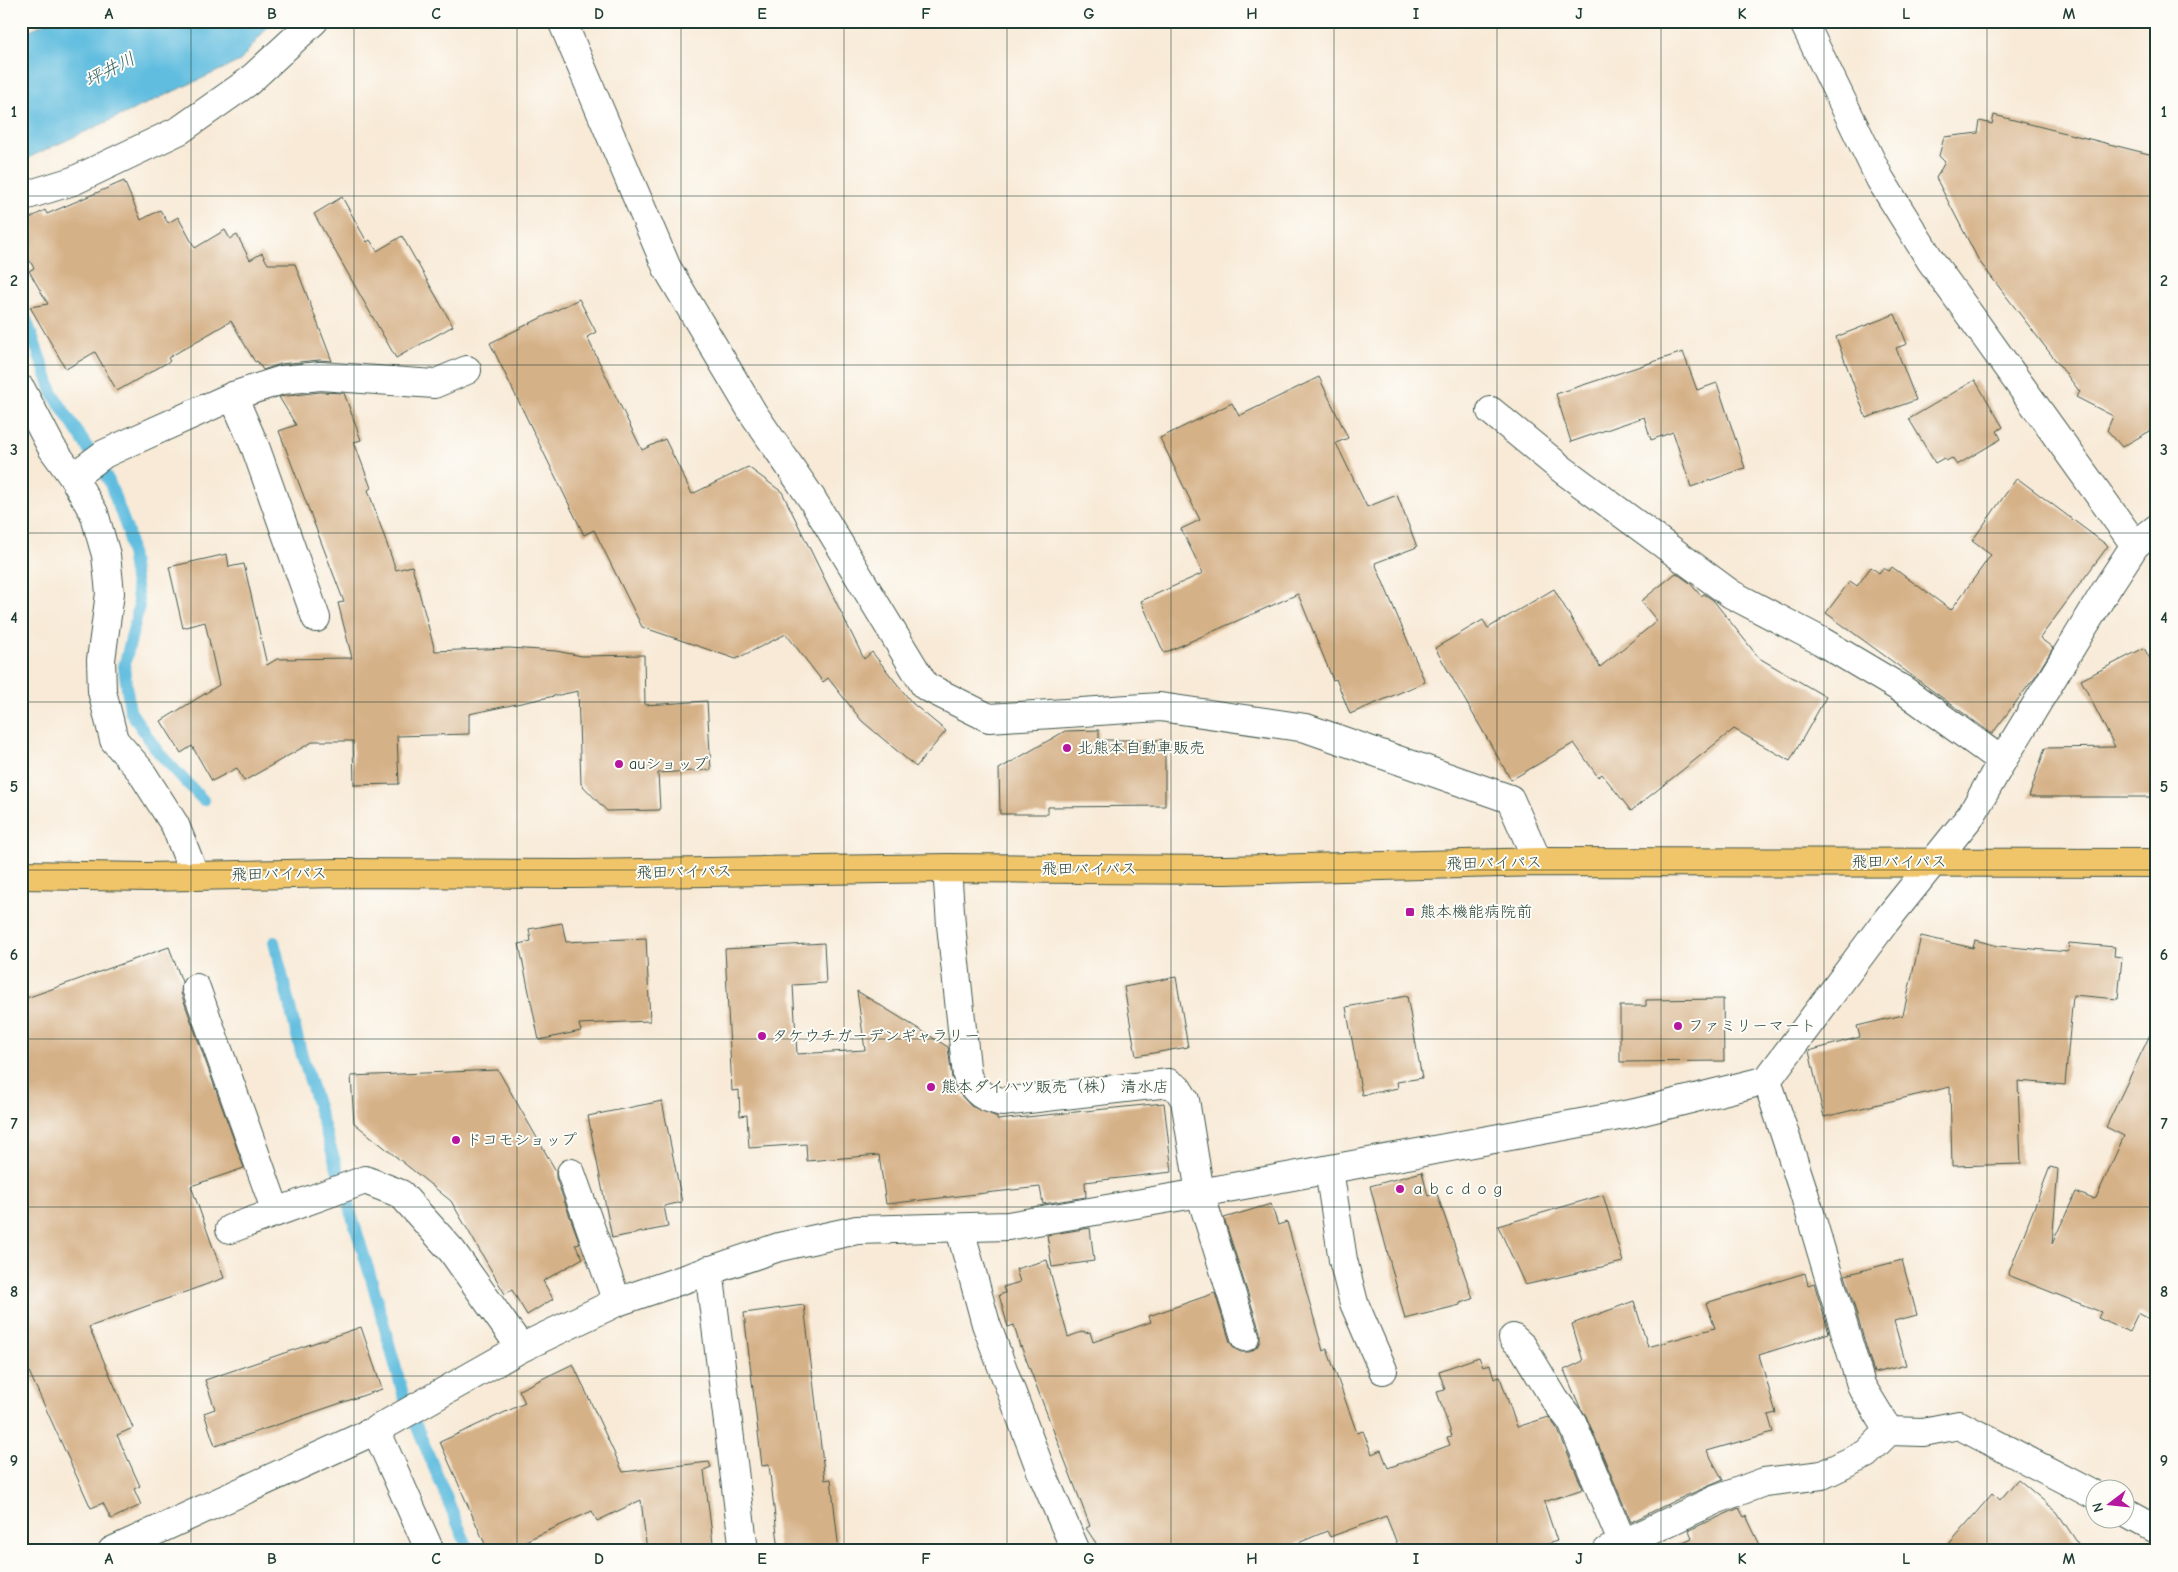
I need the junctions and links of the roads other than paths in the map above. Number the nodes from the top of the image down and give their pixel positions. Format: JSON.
{"nodes":[{"id":1,"x":314,"y":21,"type":"edge"},
{"id":2,"x":562,"y":21,"type":"edge"},
{"id":3,"x":1803,"y":21,"type":"edge"},
{"id":4,"x":21,"y":197,"type":"edge"},
{"id":5,"x":467,"y":370,"type":"dead end"},
{"id":6,"x":21,"y":389,"type":"edge"},
{"id":7,"x":232,"y":396,"type":"junction"},
{"id":8,"x":1491,"y":412,"type":"dead end"},
{"id":9,"x":88,"y":467,"type":"junction"},
{"id":10,"x":2157,"y":528,"type":"edge"},
{"id":11,"x":2135,"y":545,"type":"junction"},
{"id":12,"x":316,"y":618,"type":"dead end"},
{"id":13,"x":2002,"y":761,"type":"junction"},
{"id":14,"x":1538,"y":862,"type":"junction"},
{"id":15,"x":1932,"y":862,"type":"junction"},
{"id":16,"x":2157,"y":863,"type":"edge"},
{"id":17,"x":948,"y":868,"type":"junction"},
{"id":18,"x":21,"y":875,"type":"edge"},
{"id":19,"x":195,"y":876,"type":"junction"},
{"id":20,"x":196,"y":988,"type":"dead end"},
{"id":21,"x":1767,"y":1080,"type":"junction"},
{"id":22,"x":1328,"y":1170,"type":"junction"},
{"id":23,"x":571,"y":1173,"type":"dead end"},
{"id":24,"x":1200,"y":1193,"type":"junction"},
{"id":25,"x":276,"y":1212,"type":"junction"},
{"id":26,"x":960,"y":1229,"type":"junction"},
{"id":27,"x":230,"y":1230,"type":"dead end"},
{"id":28,"x":709,"y":1270,"type":"junction"},
{"id":29,"x":618,"y":1302,"type":"junction"},
{"id":30,"x":1245,"y":1337,"type":"dead end"},
{"id":31,"x":1513,"y":1338,"type":"dead end"},
{"id":32,"x":521,"y":1348,"type":"junction"},
{"id":33,"x":1383,"y":1370,"type":"dead end"},
{"id":34,"x":376,"y":1430,"type":"junction"},
{"id":35,"x":1889,"y":1430,"type":"junction"},
{"id":36,"x":2086,"y":1491,"type":"edge"},
{"id":37,"x":2136,"y":1518,"type":"edge"},
{"id":38,"x":2157,"y":1530,"type":"edge"},
{"id":39,"x":1658,"y":1540,"type":"edge"},
{"id":40,"x":1617,"y":1548,"type":"edge"},
{"id":41,"x":112,"y":1551,"type":"edge"},
{"id":42,"x":430,"y":1551,"type":"edge"},
{"id":43,"x":744,"y":1551,"type":"edge"},
{"id":44,"x":1076,"y":1551,"type":"edge"}],
"edges":[{"from":1,"to":4,"type":"street"},
{"from":2,"to":14,"type":"street"},
{"from":3,"to":11,"type":"street"},
{"from":5,"to":7,"type":"street"},
{"from":6,"to":9,"type":"street"},
{"from":7,"to":9,"type":"street"},
{"from":7,"to":12,"type":"street"},
{"from":8,"to":13,"type":"street"},
{"from":9,"to":19,"type":"street"},
{"from":10,"to":11,"type":"street"},
{"from":11,"to":13,"type":"street"},
{"from":13,"to":15,"type":"street"},
{"from":14,"to":15,"type":"highway","name":"飛田バイパス"},
{"from":14,"to":17,"type":"highway","name":"飛田バイパス"},
{"from":15,"to":16,"type":"highway","name":"飛田バイパス"},
{"from":15,"to":21,"type":"street"},
{"from":17,"to":19,"type":"highway","name":"飛田バイパス"},
{"from":17,"to":24,"type":"street"},
{"from":18,"to":19,"type":"highway","name":"飛田バイパス"},
{"from":20,"to":25,"type":"street"},
{"from":21,"to":22,"type":"street"},
{"from":21,"to":35,"type":"street"},
{"from":22,"to":24,"type":"street"},
{"from":22,"to":33,"type":"street"},
{"from":23,"to":29,"type":"street"},
{"from":24,"to":26,"type":"street"},
{"from":24,"to":30,"type":"street"},
{"from":25,"to":27,"type":"street"},
{"from":25,"to":32,"type":"street"},
{"from":26,"to":28,"type":"street"},
{"from":26,"to":44,"type":"street"},
{"from":28,"to":29,"type":"street"},
{"from":28,"to":43,"type":"street"},
{"from":29,"to":32,"type":"street"},
{"from":31,"to":40,"type":"street"},
{"from":32,"to":34,"type":"street"},
{"from":34,"to":41,"type":"street"},
{"from":34,"to":42,"type":"street"},
{"from":35,"to":36,"type":"street"},
{"from":35,"to":39,"type":"street"},
{"from":37,"to":38,"type":"street"},
{"from":39,"to":40,"type":"street"}]}
